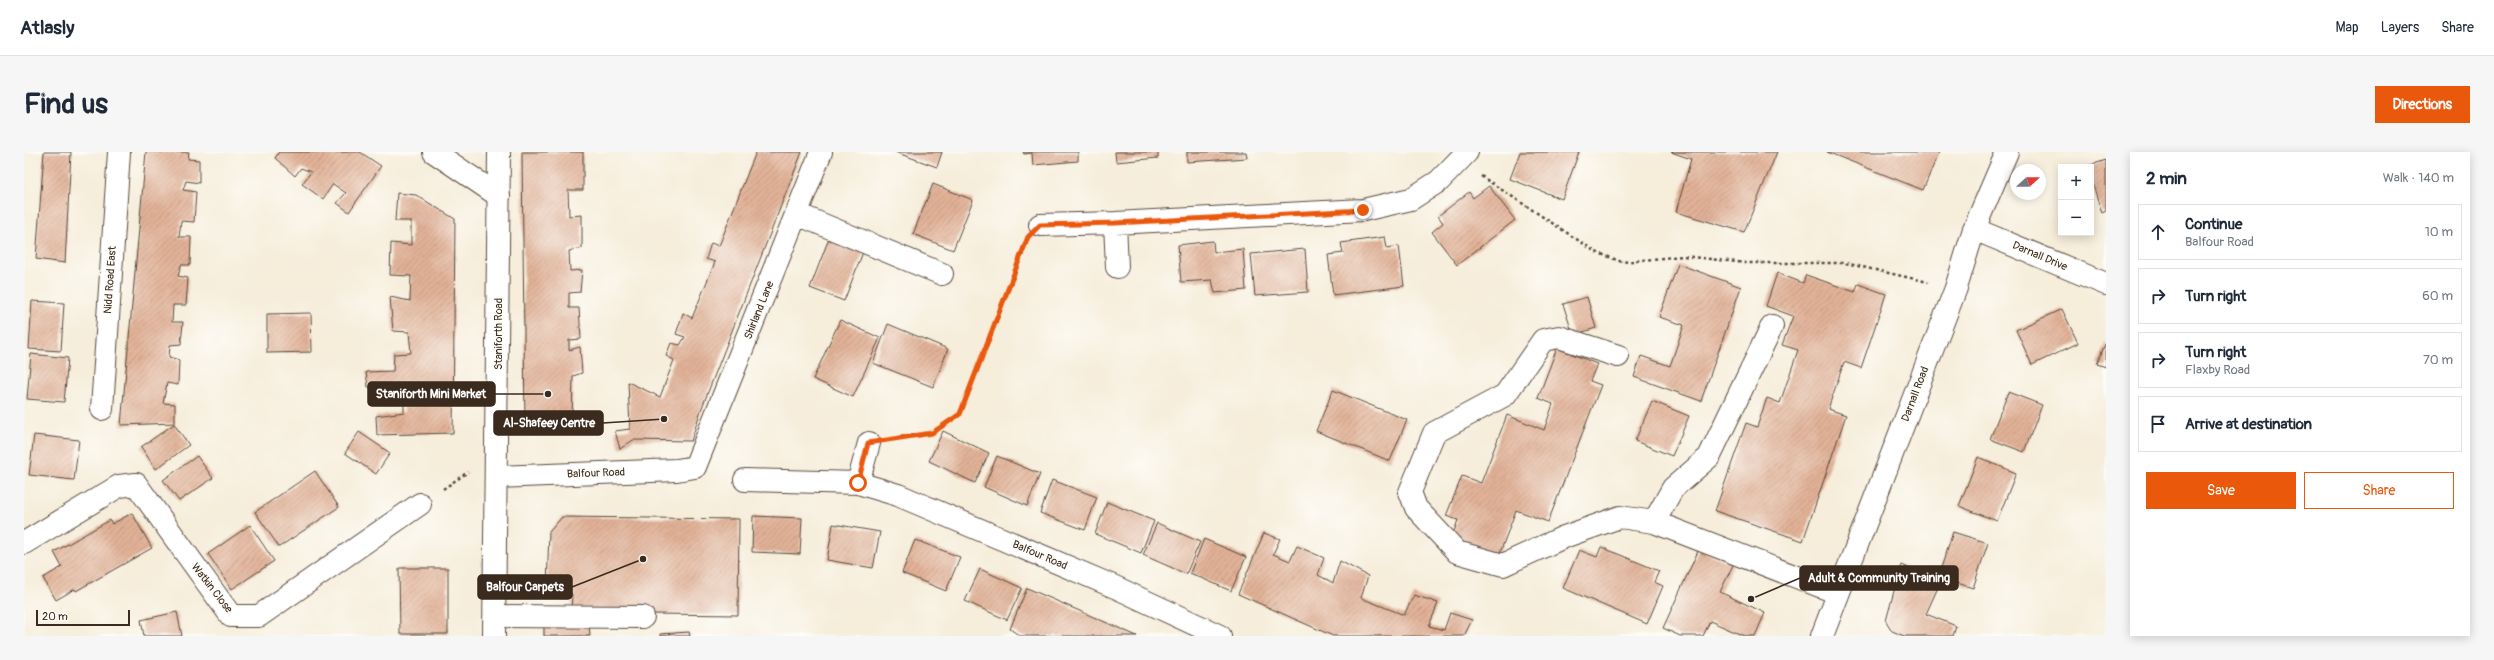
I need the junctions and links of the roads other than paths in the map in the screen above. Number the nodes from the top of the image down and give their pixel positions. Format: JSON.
{"nodes":[{"id":1,"x":119,"y":152,"type":"edge"},
{"id":2,"x":434,"y":152,"type":"edge"},
{"id":3,"x":499,"y":152,"type":"edge"},
{"id":4,"x":821,"y":152,"type":"edge"},
{"id":5,"x":2007,"y":152,"type":"edge"},
{"id":6,"x":1463,"y":157,"type":"edge"},
{"id":7,"x":499,"y":196,"type":"junction"},
{"id":8,"x":797,"y":214,"type":"junction"},
{"id":9,"x":1115,"y":223,"type":"junction"},
{"id":10,"x":1040,"y":225,"type":"road end"},
{"id":11,"x":1974,"y":229,"type":"junction"},
{"id":12,"x":1117,"y":267,"type":"dead end"},
{"id":13,"x":942,"y":274,"type":"dead end"},
{"id":14,"x":2106,"y":284,"type":"edge"},
{"id":15,"x":1772,"y":326,"type":"dead end"},
{"id":16,"x":1618,"y":356,"type":"dead end"},
{"id":17,"x":102,"y":409,"type":"dead end"},
{"id":18,"x":868,"y":443,"type":"road end"},
{"id":19,"x":695,"y":467,"type":"joint"},
{"id":20,"x":497,"y":477,"type":"junction"},
{"id":21,"x":745,"y":480,"type":"dead end"},
{"id":22,"x":858,"y":483,"type":"junction"},
{"id":23,"x":420,"y":504,"type":"road end"},
{"id":24,"x":1654,"y":522,"type":"junction"},
{"id":25,"x":24,"y":543,"type":"edge"},
{"id":26,"x":1838,"y":592,"type":"junction"},
{"id":27,"x":643,"y":617,"type":"dead end"},
{"id":28,"x":494,"y":626,"type":"edge"},
{"id":29,"x":1220,"y":636,"type":"edge"},
{"id":30,"x":1822,"y":636,"type":"edge"}],
"edges":[{"from":1,"to":17,"type":"street","name":"Nidd Road East"},
{"from":2,"to":7,"type":"street"},
{"from":3,"to":7,"type":"street","name":"Staniforth Road"},
{"from":4,"to":8,"type":"street","name":"Shirland Lane"},
{"from":5,"to":11,"type":"street","name":"Darnall Road"},
{"from":6,"to":9,"type":"street"},
{"from":7,"to":20,"type":"street","name":"Staniforth Road"},
{"from":8,"to":13,"type":"street"},
{"from":8,"to":19,"type":"street","name":"Shirland Lane"},
{"from":9,"to":10,"type":"street"},
{"from":9,"to":12,"type":"street"},
{"from":11,"to":14,"type":"street","name":"Darnall Drive"},
{"from":11,"to":26,"type":"street","name":"Darnall Road"},
{"from":15,"to":24,"type":"street"},
{"from":16,"to":24,"type":"street"},
{"from":18,"to":22,"type":"street"},
{"from":19,"to":20,"type":"street","name":"Balfour Road"},
{"from":20,"to":28,"type":"street","name":"Staniforth Road"},
{"from":21,"to":22,"type":"street","name":"Balfour Road"},
{"from":22,"to":29,"type":"street","name":"Balfour Road"},
{"from":23,"to":25,"type":"street","name":"Watkin Close"},
{"from":24,"to":26,"type":"street"},
{"from":26,"to":30,"type":"street","name":"Darnall Road"},
{"from":27,"to":28,"type":"street"}]}
